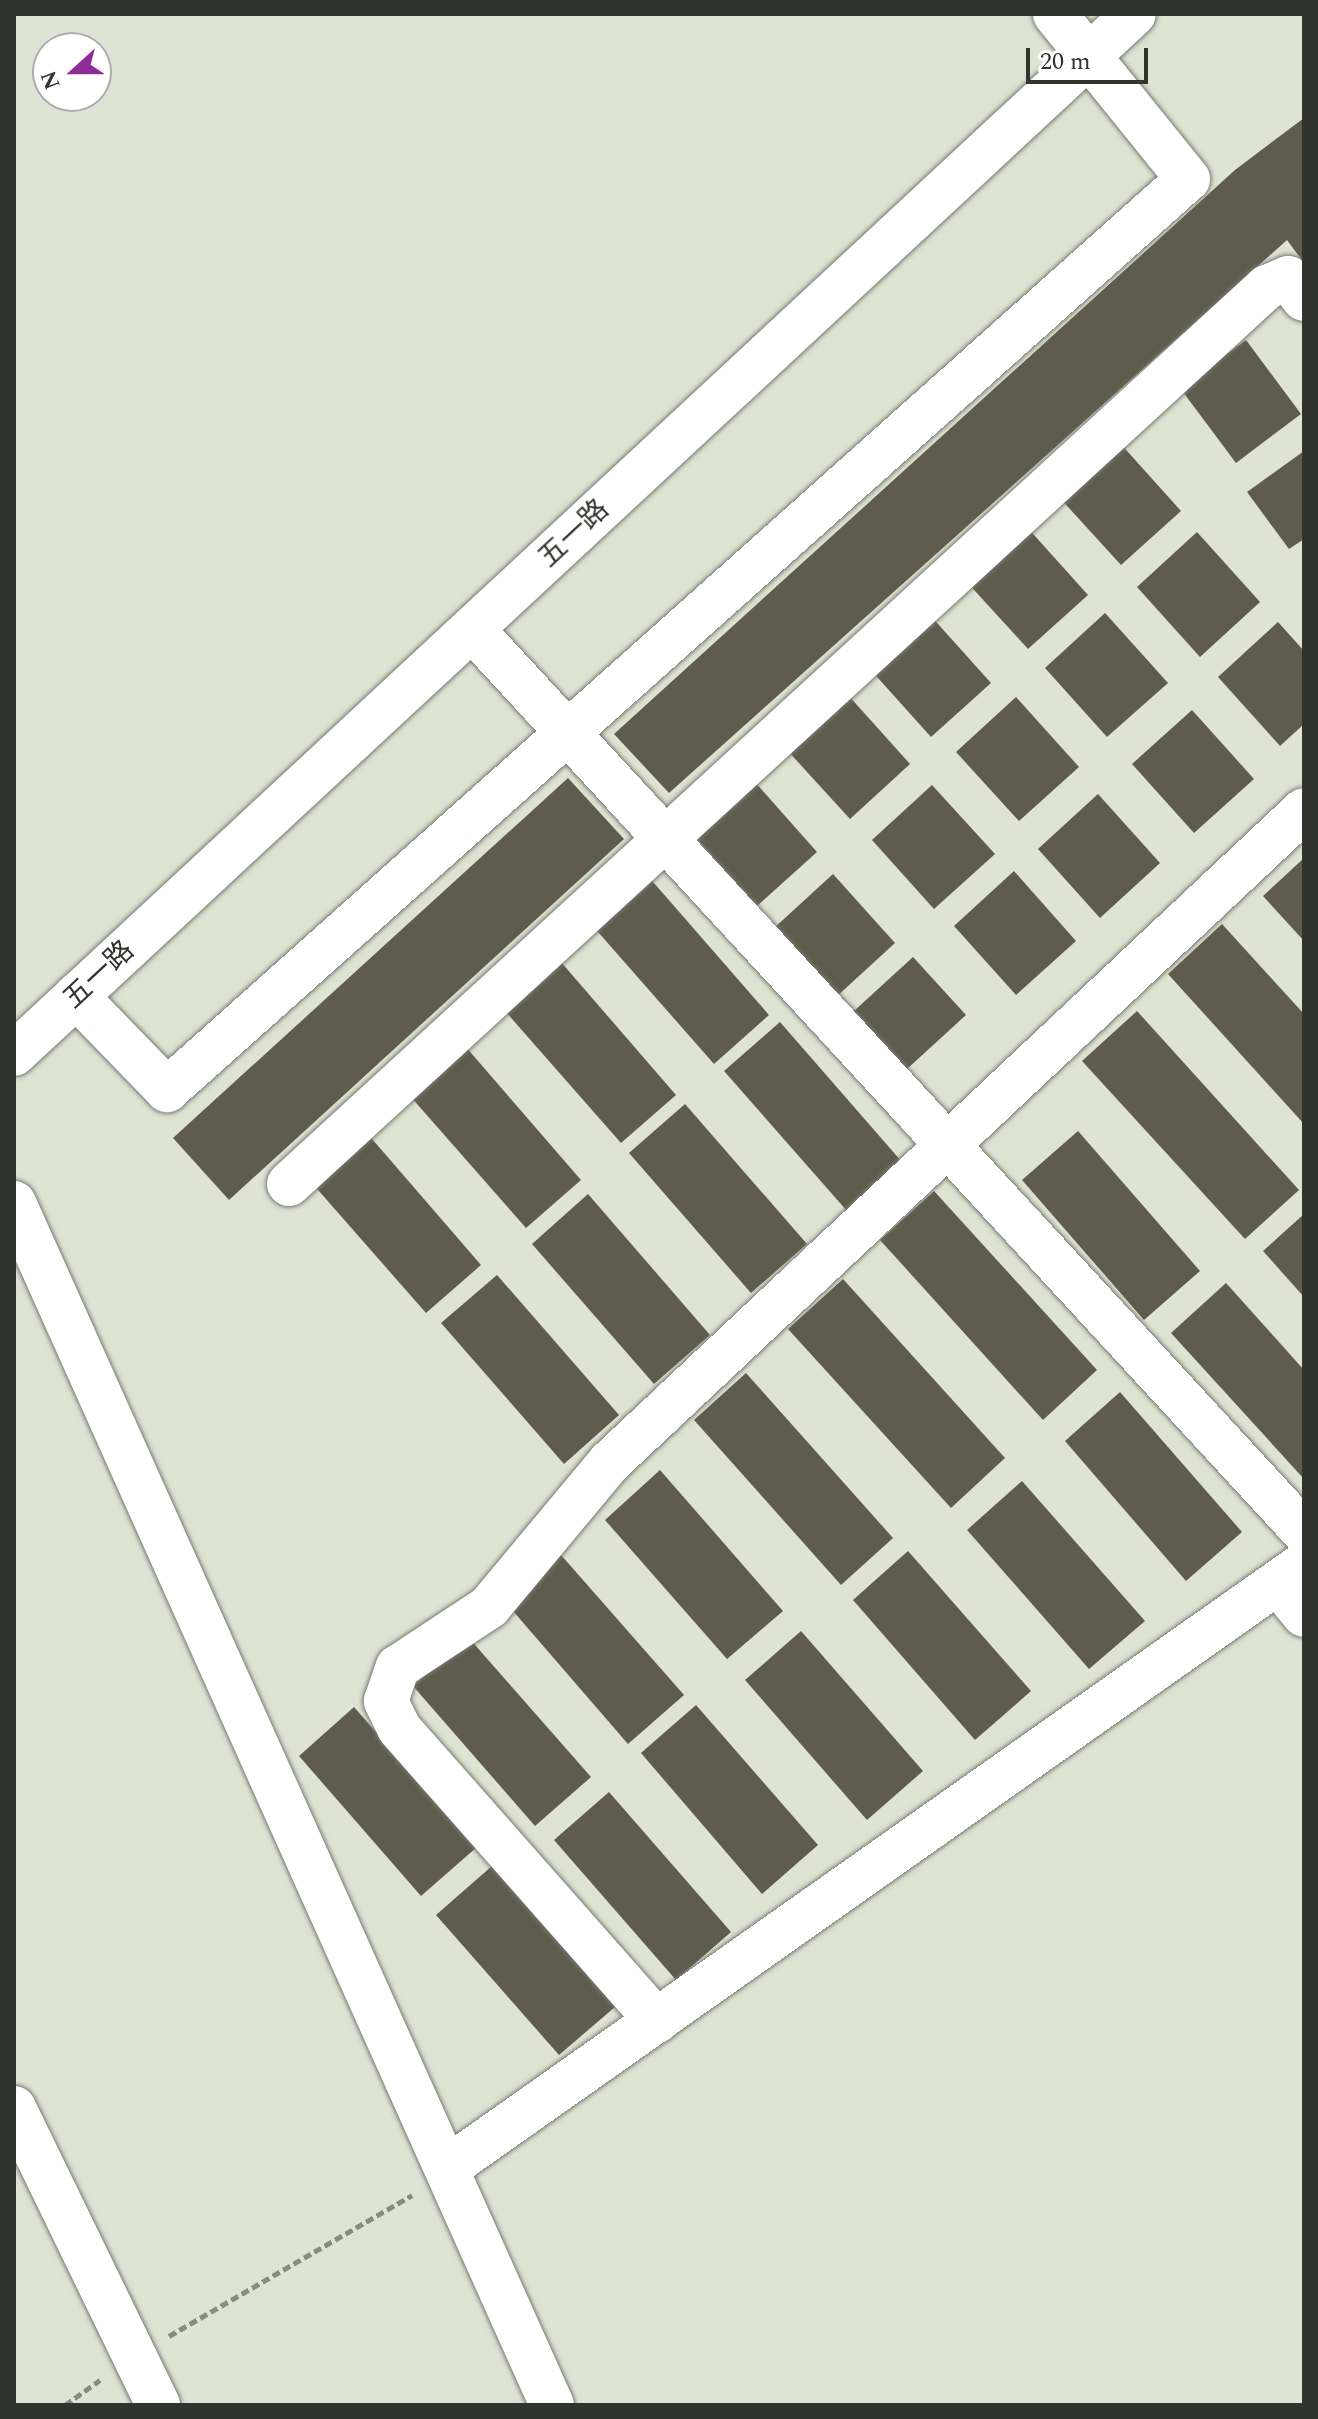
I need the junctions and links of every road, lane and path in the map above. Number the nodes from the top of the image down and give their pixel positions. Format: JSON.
{"nodes":[{"id":1,"x":1055,"y":14,"type":"edge"},
{"id":2,"x":1134,"y":14,"type":"edge"},
{"id":3,"x":1088,"y":56,"type":"junction"},
{"id":4,"x":1304,"y":299,"type":"edge"},
{"id":5,"x":472,"y":629,"type":"junction"},
{"id":6,"x":567,"y":733,"type":"junction"},
{"id":7,"x":1304,"y":810,"type":"edge"},
{"id":8,"x":665,"y":839,"type":"junction"},
{"id":9,"x":76,"y":996,"type":"junction"},
{"id":10,"x":14,"y":1054,"type":"edge"},
{"id":11,"x":947,"y":1145,"type":"junction"},
{"id":12,"x":289,"y":1184,"type":"dead end"},
{"id":13,"x":14,"y":1203,"type":"edge"},
{"id":14,"x":1304,"y":1532,"type":"edge"},
{"id":15,"x":1295,"y":1587,"type":"edge"},
{"id":16,"x":657,"y":2021,"type":"junction"},
{"id":17,"x":14,"y":2108,"type":"edge"},
{"id":18,"x":447,"y":2168,"type":"junction"},
{"id":19,"x":134,"y":2356,"type":"junction"},
{"id":20,"x":65,"y":2405,"type":"edge"},
{"id":21,"x":158,"y":2405,"type":"edge"},
{"id":22,"x":552,"y":2405,"type":"edge"}],
"edges":[{"from":1,"to":3,"type":"street"},
{"from":2,"to":3,"type":"street","name":"五一路"},
{"from":3,"to":5,"type":"street","name":"五一路"},
{"from":3,"to":6,"type":"street"},
{"from":4,"to":8,"type":"street"},
{"from":5,"to":6,"type":"street"},
{"from":5,"to":9,"type":"street","name":"五一路"},
{"from":6,"to":8,"type":"street"},
{"from":6,"to":9,"type":"street"},
{"from":7,"to":11,"type":"street"},
{"from":8,"to":11,"type":"street"},
{"from":8,"to":12,"type":"street"},
{"from":9,"to":10,"type":"street","name":"五一路"},
{"from":11,"to":14,"type":"street"},
{"from":11,"to":16,"type":"street"},
{"from":13,"to":18,"type":"street"},
{"from":15,"to":16,"type":"street"},
{"from":16,"to":18,"type":"street"},
{"from":17,"to":19,"type":"street"},
{"from":18,"to":19,"type":"path"},
{"from":18,"to":22,"type":"street"},
{"from":19,"to":20,"type":"path"},
{"from":19,"to":21,"type":"street"}]}
